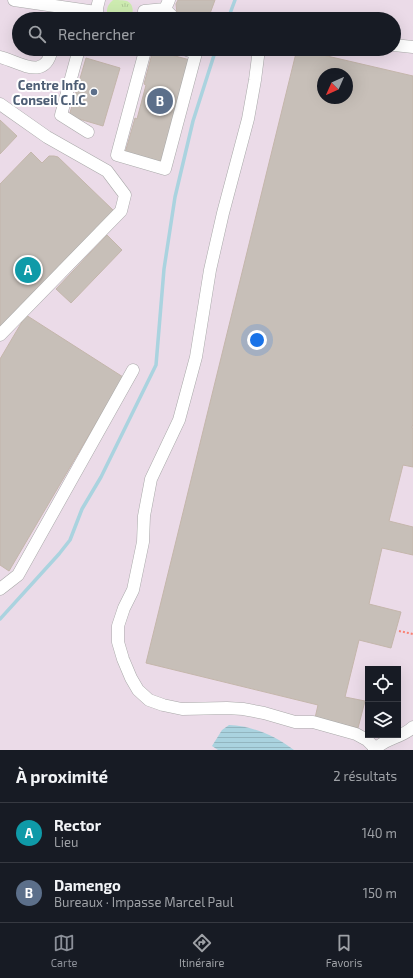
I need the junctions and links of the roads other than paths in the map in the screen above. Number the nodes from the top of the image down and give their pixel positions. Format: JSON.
{"nodes":[{"id":1,"x":14,"y":0,"type":"edge"},
{"id":2,"x":99,"y":0,"type":"edge"},
{"id":3,"x":167,"y":4,"type":"edge"},
{"id":4,"x":64,"y":9,"type":"edge"},
{"id":5,"x":143,"y":10,"type":"edge"},
{"id":6,"x":78,"y":12,"type":"edge"},
{"id":7,"x":96,"y":12,"type":"edge"},
{"id":8,"x":401,"y":46,"type":"edge"},
{"id":9,"x":413,"y":47,"type":"edge"},
{"id":10,"x":50,"y":56,"type":"edge"},
{"id":11,"x":76,"y":56,"type":"edge"},
{"id":12,"x":145,"y":56,"type":"edge"},
{"id":13,"x":195,"y":56,"type":"edge"},
{"id":14,"x":258,"y":56,"type":"edge"},
{"id":15,"x":0,"y":57,"type":"edge"},
{"id":16,"x":0,"y":104,"type":"edge"},
{"id":17,"x":88,"y":132,"type":"dead end"},
{"id":18,"x":0,"y":335,"type":"edge"},
{"id":19,"x":133,"y":370,"type":"dead end"},
{"id":20,"x":0,"y":590,"type":"edge"},
{"id":21,"x":413,"y":727,"type":"edge"},
{"id":22,"x":375,"y":749,"type":"edge"}],
"edges":[{"from":1,"to":4,"type":"street"},
{"from":2,"to":7,"type":"street"},
{"from":3,"to":5,"type":"street"},
{"from":4,"to":6,"type":"street"},
{"from":8,"to":9,"type":"street"},
{"from":10,"to":15,"type":"street"},
{"from":11,"to":17,"type":"street"},
{"from":12,"to":13,"type":"street"},
{"from":14,"to":22,"type":"street"},
{"from":16,"to":18,"type":"street"},
{"from":19,"to":20,"type":"street"},
{"from":21,"to":22,"type":"street"}]}
